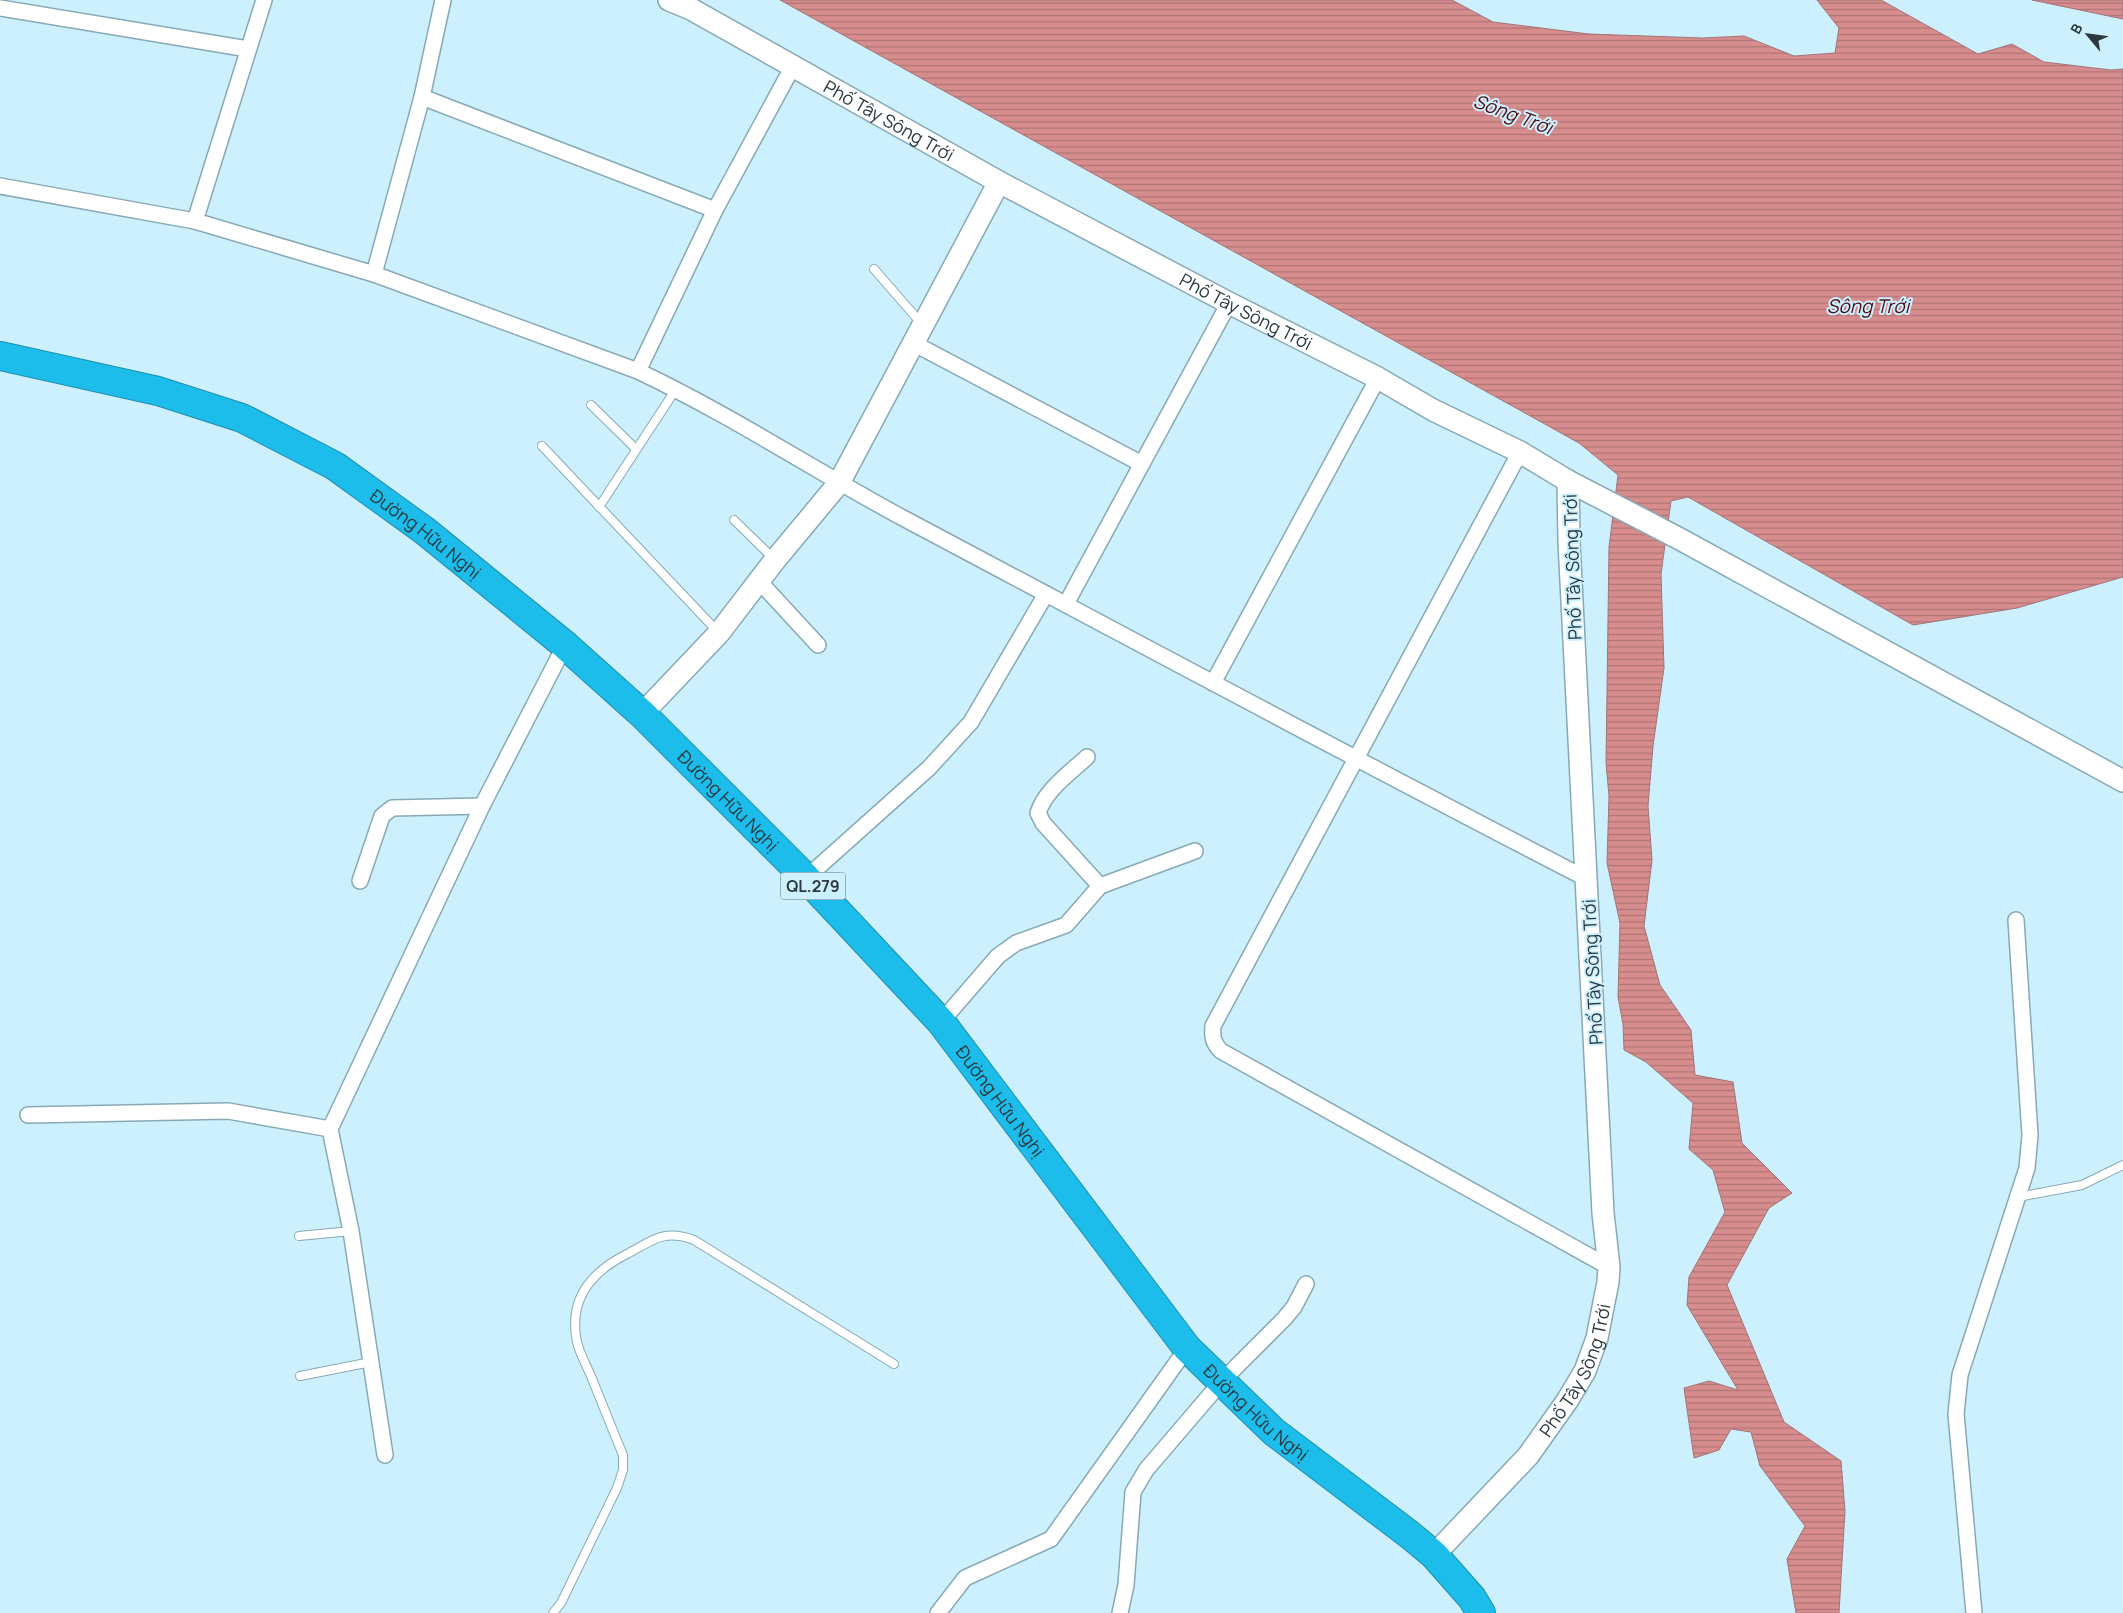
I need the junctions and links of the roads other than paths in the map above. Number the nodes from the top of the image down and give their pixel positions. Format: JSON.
{"nodes":[{"id":1,"x":264,"y":0,"type":"edge"},
{"id":2,"x":443,"y":0,"type":"edge"},
{"id":3,"x":669,"y":0,"type":"edge"},
{"id":4,"x":0,"y":8,"type":"edge"},
{"id":5,"x":248,"y":49,"type":"junction"},
{"id":6,"x":793,"y":66,"type":"junction"},
{"id":7,"x":422,"y":97,"type":"junction"},
{"id":8,"x":999,"y":182,"type":"junction"},
{"id":9,"x":0,"y":186,"type":"edge"},
{"id":10,"x":715,"y":210,"type":"junction"},
{"id":11,"x":195,"y":221,"type":"junction"},
{"id":12,"x":874,"y":268,"type":"dead end"},
{"id":13,"x":374,"y":274,"type":"junction"},
{"id":14,"x":1229,"y":302,"type":"junction"},
{"id":15,"x":917,"y":334,"type":"junction"},
{"id":16,"x":0,"y":356,"type":"edge"},
{"id":17,"x":638,"y":371,"type":"junction"},
{"id":18,"x":1378,"y":378,"type":"junction"},
{"id":19,"x":676,"y":389,"type":"junction"},
{"id":20,"x":590,"y":405,"type":"dead end"},
{"id":21,"x":542,"y":446,"type":"dead end"},
{"id":22,"x":636,"y":449,"type":"junction"},
{"id":23,"x":1520,"y":452,"type":"junction"},
{"id":24,"x":1142,"y":464,"type":"junction"},
{"id":25,"x":1568,"y":481,"type":"junction"},
{"id":26,"x":839,"y":483,"type":"junction"},
{"id":27,"x":599,"y":507,"type":"junction"},
{"id":28,"x":734,"y":520,"type":"dead end"},
{"id":29,"x":775,"y":560,"type":"junction"},
{"id":30,"x":759,"y":581,"type":"junction"},
{"id":31,"x":1046,"y":594,"type":"junction"},
{"id":32,"x":1066,"y":604,"type":"junction"},
{"id":33,"x":719,"y":633,"type":"junction"},
{"id":34,"x":565,"y":644,"type":"junction"},
{"id":35,"x":818,"y":645,"type":"dead end"},
{"id":36,"x":1213,"y":683,"type":"junction"},
{"id":37,"x":642,"y":714,"type":"junction"},
{"id":38,"x":1087,"y":757,"type":"dead end"},
{"id":39,"x":1355,"y":759,"type":"junction"},
{"id":40,"x":2123,"y":781,"type":"edge"},
{"id":41,"x":482,"y":806,"type":"junction"},
{"id":42,"x":1194,"y":851,"type":"dead end"},
{"id":43,"x":806,"y":878,"type":"junction"},
{"id":44,"x":1587,"y":879,"type":"junction"},
{"id":45,"x":360,"y":881,"type":"dead end"},
{"id":46,"x":1100,"y":886,"type":"junction"},
{"id":47,"x":2016,"y":920,"type":"dead end"},
{"id":48,"x":941,"y":1022,"type":"junction"},
{"id":49,"x":28,"y":1115,"type":"dead end"},
{"id":50,"x":330,"y":1129,"type":"junction"},
{"id":51,"x":2123,"y":1165,"type":"edge"},
{"id":52,"x":2018,"y":1196,"type":"junction"},
{"id":53,"x":351,"y":1232,"type":"junction"},
{"id":54,"x":299,"y":1236,"type":"dead end"},
{"id":55,"x":1609,"y":1267,"type":"junction"},
{"id":56,"x":1306,"y":1284,"type":"dead end"},
{"id":57,"x":1187,"y":1348,"type":"junction"},
{"id":58,"x":371,"y":1362,"type":"junction"},
{"id":59,"x":894,"y":1364,"type":"dead end"},
{"id":60,"x":300,"y":1376,"type":"dead end"},
{"id":61,"x":1223,"y":1380,"type":"junction"},
{"id":62,"x":385,"y":1455,"type":"dead end"},
{"id":63,"x":1434,"y":1555,"type":"junction"},
{"id":64,"x":553,"y":1613,"type":"edge"},
{"id":65,"x":938,"y":1613,"type":"edge"},
{"id":66,"x":1120,"y":1613,"type":"edge"},
{"id":67,"x":1481,"y":1613,"type":"edge"},
{"id":68,"x":1974,"y":1613,"type":"edge"}],
"edges":[{"from":1,"to":5,"type":"street"},
{"from":2,"to":7,"type":"street"},
{"from":3,"to":6,"type":"street","name":"Phố Tây Sông Trới"},
{"from":4,"to":5,"type":"street"},
{"from":5,"to":11,"type":"street"},
{"from":6,"to":8,"type":"street","name":"Phố Tây Sông Trới"},
{"from":6,"to":10,"type":"street"},
{"from":7,"to":10,"type":"street"},
{"from":7,"to":13,"type":"street"},
{"from":8,"to":14,"type":"street","name":"Phố Tây Sông Trới"},
{"from":8,"to":15,"type":"street"},
{"from":9,"to":11,"type":"street"},
{"from":10,"to":17,"type":"street"},
{"from":11,"to":13,"type":"street"},
{"from":12,"to":15,"type":"lane"},
{"from":13,"to":17,"type":"street"},
{"from":14,"to":18,"type":"street","name":"Phố Tây Sông Trới"},
{"from":14,"to":24,"type":"street"},
{"from":15,"to":24,"type":"street"},
{"from":15,"to":26,"type":"street"},
{"from":16,"to":34,"type":"highway","name":"Đường Hữu Nghị","number":"QL.279"},
{"from":17,"to":19,"type":"street"},
{"from":18,"to":23,"type":"street","name":"Phố Tây Sông Trới"},
{"from":18,"to":36,"type":"street"},
{"from":19,"to":22,"type":"lane"},
{"from":19,"to":26,"type":"street"},
{"from":20,"to":22,"type":"lane"},
{"from":21,"to":27,"type":"lane"},
{"from":22,"to":27,"type":"lane"},
{"from":23,"to":25,"type":"street","name":"Phố Tây Sông Trới"},
{"from":23,"to":39,"type":"street"},
{"from":24,"to":32,"type":"street"},
{"from":25,"to":40,"type":"street"},
{"from":25,"to":44,"type":"street","name":"Phố Tây Sông Trới"},
{"from":26,"to":29,"type":"street"},
{"from":26,"to":31,"type":"street"},
{"from":27,"to":33,"type":"lane"},
{"from":28,"to":29,"type":"lane"},
{"from":29,"to":30,"type":"street"},
{"from":30,"to":33,"type":"street"},
{"from":30,"to":35,"type":"street"},
{"from":31,"to":32,"type":"street"},
{"from":31,"to":43,"type":"street"},
{"from":32,"to":36,"type":"street"},
{"from":33,"to":37,"type":"street"},
{"from":34,"to":37,"type":"highway","name":"Đường Hữu Nghị","number":"QL.279"},
{"from":34,"to":41,"type":"street"},
{"from":36,"to":39,"type":"street"},
{"from":37,"to":43,"type":"highway","name":"Đường Hữu Nghị","number":"QL.279"},
{"from":38,"to":46,"type":"street"},
{"from":39,"to":44,"type":"street"},
{"from":39,"to":55,"type":"street"},
{"from":41,"to":45,"type":"street"},
{"from":41,"to":50,"type":"street"},
{"from":42,"to":46,"type":"street"},
{"from":43,"to":48,"type":"highway","name":"Đường Hữu Nghị","number":"QL.279"},
{"from":44,"to":55,"type":"street","name":"Phố Tây Sông Trới"},
{"from":46,"to":48,"type":"street"},
{"from":47,"to":52,"type":"street"},
{"from":48,"to":57,"type":"highway","name":"Đường Hữu Nghị","number":"QL.279"},
{"from":49,"to":50,"type":"street"},
{"from":50,"to":53,"type":"street"},
{"from":51,"to":52,"type":"lane"},
{"from":52,"to":68,"type":"street"},
{"from":53,"to":54,"type":"lane"},
{"from":53,"to":58,"type":"street"},
{"from":55,"to":63,"type":"street","name":"Phố Tây Sông Trới"},
{"from":56,"to":61,"type":"street"},
{"from":57,"to":61,"type":"highway","name":"Đường Hữu Nghị","number":"QL.279"},
{"from":57,"to":65,"type":"street"},
{"from":58,"to":60,"type":"lane"},
{"from":58,"to":62,"type":"street"},
{"from":59,"to":64,"type":"lane"},
{"from":61,"to":63,"type":"highway","name":"Đường Hữu Nghị","number":"QL.279"},
{"from":61,"to":66,"type":"street"},
{"from":63,"to":67,"type":"highway","name":"Đường Hữu Nghị","number":"QL.279"}]}
